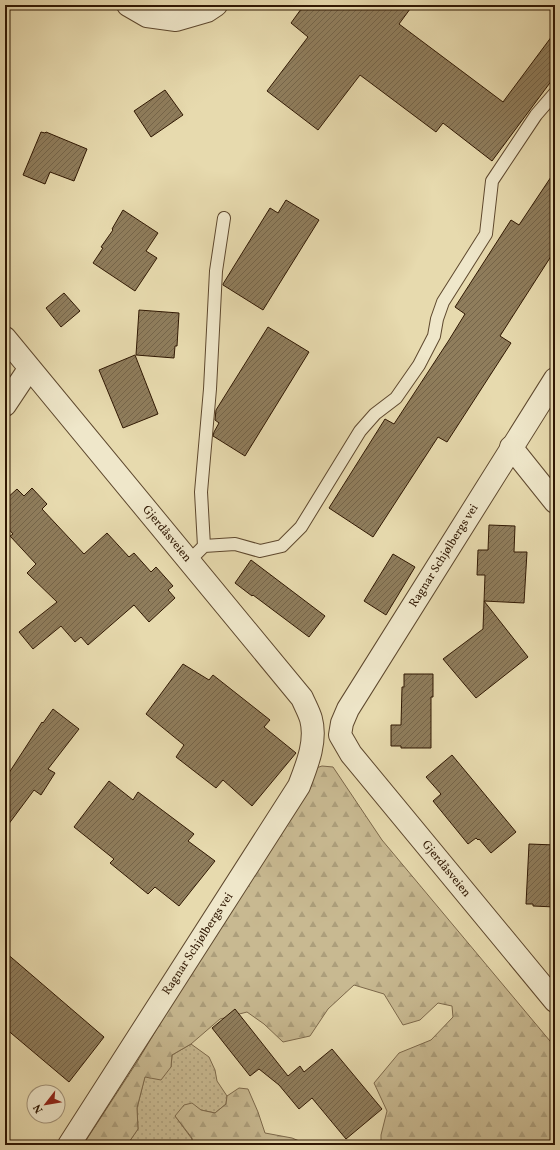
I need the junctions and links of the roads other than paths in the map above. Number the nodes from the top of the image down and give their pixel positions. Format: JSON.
{"nodes":[{"id":1,"x":128,"y":5,"type":"edge"},
{"id":2,"x":216,"y":5,"type":"edge"},
{"id":3,"x":555,"y":93,"type":"edge"},
{"id":4,"x":224,"y":218,"type":"dead end"},
{"id":5,"x":5,"y":338,"type":"edge"},
{"id":6,"x":30,"y":369,"type":"junction"},
{"id":7,"x":555,"y":379,"type":"edge"},
{"id":8,"x":5,"y":405,"type":"edge"},
{"id":9,"x":511,"y":447,"type":"junction"},
{"id":10,"x":555,"y":502,"type":"edge"},
{"id":11,"x":204,"y":546,"type":"junction"},
{"id":12,"x":189,"y":560,"type":"junction"},
{"id":13,"x":340,"y":736,"type":"joint"},
{"id":14,"x":313,"y":738,"type":"joint"},
{"id":15,"x":555,"y":1001,"type":"edge"},
{"id":16,"x":69,"y":1145,"type":"edge"}],
"edges":[{"from":1,"to":2,"type":"street"},
{"from":3,"to":11,"type":"lane"},
{"from":4,"to":11,"type":"lane"},
{"from":5,"to":6,"type":"street","name":"Gjerdåsveien"},
{"from":6,"to":8,"type":"street"},
{"from":6,"to":12,"type":"street","name":"Gjerdåsveien"},
{"from":7,"to":9,"type":"street","name":"Ragnar Schjølbergs vei"},
{"from":9,"to":10,"type":"street"},
{"from":9,"to":13,"type":"street","name":"Ragnar Schjølbergs vei"},
{"from":11,"to":12,"type":"lane"},
{"from":12,"to":14,"type":"street","name":"Gjerdåsveien"},
{"from":13,"to":15,"type":"street","name":"Gjerdåsveien"},
{"from":14,"to":16,"type":"street","name":"Ragnar Schjølbergs vei"}]}
